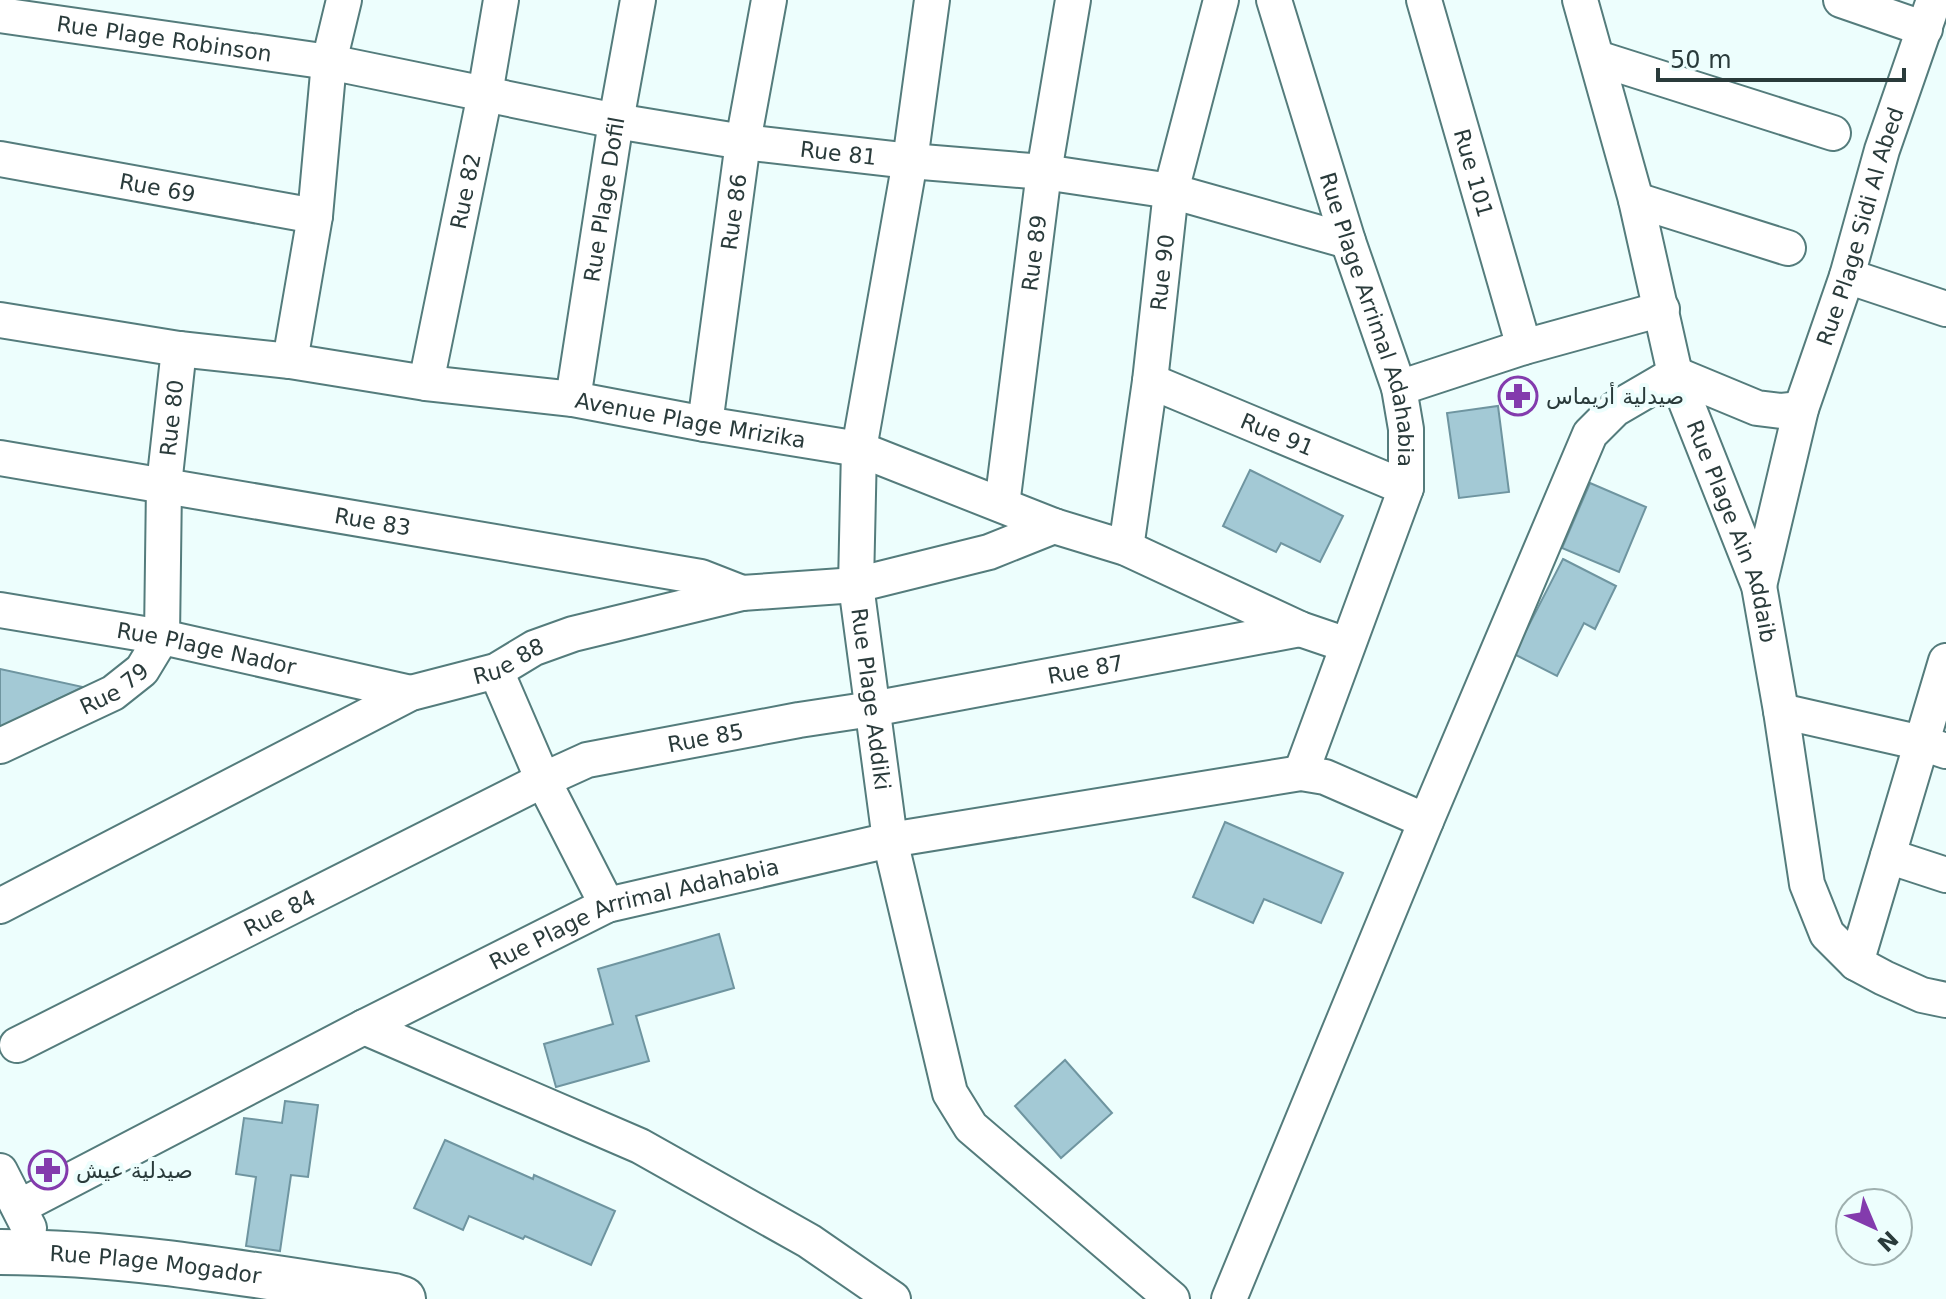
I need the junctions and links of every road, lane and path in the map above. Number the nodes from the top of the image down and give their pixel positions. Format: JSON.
{"nodes":[{"id":1,"x":344,"y":0,"type":"edge"},
{"id":2,"x":501,"y":0,"type":"edge"},
{"id":3,"x":638,"y":0,"type":"edge"},
{"id":4,"x":769,"y":0,"type":"edge"},
{"id":5,"x":932,"y":0,"type":"edge"},
{"id":6,"x":1073,"y":0,"type":"edge"},
{"id":7,"x":1221,"y":0,"type":"edge"},
{"id":8,"x":1274,"y":0,"type":"edge"},
{"id":9,"x":1424,"y":0,"type":"edge"},
{"id":10,"x":1580,"y":0,"type":"edge"},
{"id":11,"x":1841,"y":0,"type":"edge"},
{"id":12,"x":1930,"y":14,"type":"edge"},
{"id":13,"x":0,"y":15,"type":"edge"},
{"id":14,"x":1597,"y":58,"type":"junction"},
{"id":15,"x":329,"y":62,"type":"junction"},
{"id":16,"x":485,"y":94,"type":"junction"},
{"id":17,"x":616,"y":121,"type":"junction"},
{"id":18,"x":1833,"y":133,"type":"dead end"},
{"id":19,"x":743,"y":142,"type":"junction"},
{"id":20,"x":0,"y":159,"type":"edge"},
{"id":21,"x":910,"y":161,"type":"junction"},
{"id":22,"x":1044,"y":172,"type":"junction"},
{"id":23,"x":1171,"y":191,"type":"junction"},
{"id":24,"x":1636,"y":200,"type":"junction"},
{"id":25,"x":315,"y":216,"type":"junction"},
{"id":26,"x":1348,"y":241,"type":"junction"},
{"id":27,"x":1788,"y":248,"type":"dead end"},
{"id":28,"x":1847,"y":276,"type":"junction"},
{"id":29,"x":1662,"y":309,"type":"junction"},
{"id":30,"x":1946,"y":309,"type":"edge"},
{"id":31,"x":0,"y":320,"type":"edge"},
{"id":32,"x":1524,"y":347,"type":"junction"},
{"id":33,"x":179,"y":349,"type":"junction"},
{"id":34,"x":290,"y":361,"type":"junction"},
{"id":35,"x":1675,"y":374,"type":"junction"},
{"id":36,"x":1150,"y":381,"type":"junction"},
{"id":37,"x":426,"y":383,"type":"junction"},
{"id":38,"x":1399,"y":388,"type":"junction"},
{"id":39,"x":573,"y":399,"type":"junction"},
{"id":40,"x":1801,"y":409,"type":"junction"},
{"id":41,"x":705,"y":424,"type":"junction"},
{"id":42,"x":859,"y":449,"type":"junction"},
{"id":43,"x":0,"y":458,"type":"edge"},
{"id":44,"x":164,"y":485,"type":"junction"},
{"id":45,"x":1406,"y":488,"type":"junction"},
{"id":46,"x":1002,"y":505,"type":"junction"},
{"id":47,"x":1054,"y":526,"type":"junction"},
{"id":48,"x":1126,"y":548,"type":"junction"},
{"id":49,"x":856,"y":585,"type":"junction"},
{"id":50,"x":1759,"y":586,"type":"junction"},
{"id":51,"x":742,"y":593,"type":"junction"},
{"id":52,"x":0,"y":610,"type":"edge"},
{"id":53,"x":1300,"y":629,"type":"junction"},
{"id":54,"x":162,"y":637,"type":"junction"},
{"id":55,"x":1347,"y":645,"type":"junction"},
{"id":56,"x":1946,"y":661,"type":"edge"},
{"id":57,"x":496,"y":671,"type":"junction"},
{"id":58,"x":411,"y":693,"type":"junction"},
{"id":59,"x":872,"y":709,"type":"junction"},
{"id":60,"x":1781,"y":711,"type":"junction"},
{"id":61,"x":0,"y":746,"type":"edge"},
{"id":62,"x":1934,"y":747,"type":"edge"},
{"id":63,"x":1301,"y":773,"type":"junction"},
{"id":64,"x":543,"y":780,"type":"junction"},
{"id":65,"x":1426,"y":821,"type":"junction"},
{"id":66,"x":890,"y":840,"type":"junction"},
{"id":67,"x":1888,"y":856,"type":"junction"},
{"id":68,"x":1946,"y":875,"type":"edge"},
{"id":69,"x":607,"y":905,"type":"junction"},
{"id":70,"x":0,"y":906,"type":"edge"},
{"id":71,"x":1856,"y":963,"type":"junction"},
{"id":72,"x":1946,"y":1000,"type":"edge"},
{"id":73,"x":364,"y":1027,"type":"junction"},
{"id":74,"x":17,"y":1045,"type":"dead end"},
{"id":75,"x":0,"y":1171,"type":"edge"},
{"id":76,"x":19,"y":1207,"type":"junction"},
{"id":77,"x":20,"y":1252,"type":"edge"},
{"id":78,"x":403,"y":1299,"type":"edge"},
{"id":79,"x":893,"y":1299,"type":"edge"},
{"id":80,"x":1172,"y":1299,"type":"edge"},
{"id":81,"x":1229,"y":1299,"type":"edge"}],
"edges":[{"from":1,"to":15,"type":"street"},
{"from":2,"to":16,"type":"street","name":"Rue 82"},
{"from":3,"to":17,"type":"street","name":"Rue Plage Dofil"},
{"from":4,"to":19,"type":"street","name":"Rue 86"},
{"from":5,"to":21,"type":"street","name":"Rue Plage Addiki"},
{"from":6,"to":22,"type":"street","name":"Rue 89"},
{"from":7,"to":23,"type":"street","name":"Rue 90"},
{"from":8,"to":26,"type":"street","name":"Rue Plage Arrimal Adahabia"},
{"from":9,"to":32,"type":"street","name":"Rue 101"},
{"from":10,"to":14,"type":"street","name":"Rue Plage Ain Addaib"},
{"from":11,"to":12,"type":"street"},
{"from":12,"to":28,"type":"street","name":"Rue Plage Sidi Al Abed"},
{"from":13,"to":15,"type":"street","name":"Rue Plage Robinson"},
{"from":14,"to":18,"type":"street"},
{"from":14,"to":24,"type":"street","name":"Rue Plage Ain Addaib"},
{"from":15,"to":16,"type":"street","name":"Rue 81"},
{"from":15,"to":25,"type":"street"},
{"from":16,"to":17,"type":"street","name":"Rue 81"},
{"from":16,"to":37,"type":"street","name":"Rue 82"},
{"from":17,"to":19,"type":"street","name":"Rue 81"},
{"from":17,"to":39,"type":"street","name":"Rue Plage Dofil"},
{"from":19,"to":21,"type":"street","name":"Rue 81"},
{"from":19,"to":41,"type":"street","name":"Rue 86"},
{"from":20,"to":25,"type":"street","name":"Rue 69"},
{"from":21,"to":22,"type":"street","name":"Rue 81"},
{"from":21,"to":42,"type":"street","name":"Rue Plage Addiki"},
{"from":22,"to":23,"type":"street","name":"Rue 81"},
{"from":22,"to":46,"type":"street","name":"Rue 89"},
{"from":23,"to":26,"type":"street","name":"Rue 81"},
{"from":23,"to":36,"type":"street","name":"Rue 90"},
{"from":24,"to":27,"type":"street"},
{"from":24,"to":29,"type":"street","name":"Rue Plage Ain Addaib"},
{"from":25,"to":34,"type":"street"},
{"from":26,"to":38,"type":"street","name":"Rue Plage Arrimal Adahabia"},
{"from":28,"to":30,"type":"street"},
{"from":28,"to":40,"type":"street","name":"Rue Plage Sidi Al Abed"},
{"from":29,"to":32,"type":"street"},
{"from":29,"to":35,"type":"street","name":"Rue Plage Ain Addaib"},
{"from":31,"to":33,"type":"street","name":"Avenue Plage Mrizika"},
{"from":32,"to":38,"type":"street"},
{"from":33,"to":34,"type":"street","name":"Avenue Plage Mrizika"},
{"from":33,"to":44,"type":"street","name":"Rue 80"},
{"from":34,"to":37,"type":"street","name":"Avenue Plage Mrizika"},
{"from":35,"to":40,"type":"street"},
{"from":35,"to":50,"type":"street","name":"Rue Plage Ain Addaib"},
{"from":35,"to":65,"type":"street"},
{"from":36,"to":45,"type":"street","name":"Rue 91"},
{"from":36,"to":48,"type":"street","name":"Rue 90"},
{"from":37,"to":39,"type":"street","name":"Avenue Plage Mrizika"},
{"from":38,"to":45,"type":"street","name":"Rue Plage Arrimal Adahabia"},
{"from":39,"to":41,"type":"street","name":"Avenue Plage Mrizika"},
{"from":40,"to":50,"type":"street","name":"Rue Plage Sidi Al Abed"},
{"from":41,"to":42,"type":"street","name":"Avenue Plage Mrizika"},
{"from":42,"to":46,"type":"street","name":"Avenue Plage Mrizika"},
{"from":42,"to":49,"type":"street","name":"Rue Plage Addiki"},
{"from":43,"to":44,"type":"street","name":"Rue 83"},
{"from":44,"to":51,"type":"street","name":"Rue 83"},
{"from":44,"to":54,"type":"street","name":"Rue 79"},
{"from":45,"to":55,"type":"street","name":"Rue Plage Arrimal Adahabia"},
{"from":46,"to":47,"type":"street","name":"Avenue Plage Mrizika"},
{"from":47,"to":48,"type":"street","name":"Avenue Plage Mrizika"},
{"from":47,"to":49,"type":"street","name":"Rue 88"},
{"from":48,"to":53,"type":"street","name":"Avenue Plage Mrizika"},
{"from":49,"to":51,"type":"street","name":"Rue 88"},
{"from":49,"to":59,"type":"street","name":"Rue Plage Addiki"},
{"from":50,"to":60,"type":"street","name":"Rue Plage Ain Addaib"},
{"from":51,"to":57,"type":"street","name":"Rue 88"},
{"from":52,"to":54,"type":"street","name":"Rue Plage Nador"},
{"from":53,"to":55,"type":"street","name":"Avenue Plage Mrizika"},
{"from":53,"to":59,"type":"street","name":"Rue 87"},
{"from":54,"to":58,"type":"street","name":"Rue Plage Nador"},
{"from":54,"to":61,"type":"street","name":"Rue 79"},
{"from":55,"to":63,"type":"street","name":"Rue Plage Arrimal Adahabia"},
{"from":56,"to":62,"type":"street"},
{"from":57,"to":58,"type":"street","name":"Rue 88"},
{"from":57,"to":64,"type":"street"},
{"from":58,"to":70,"type":"street","name":"Rue 88"},
{"from":59,"to":64,"type":"street","name":"Rue 85"},
{"from":59,"to":66,"type":"street","name":"Rue Plage Addiki"},
{"from":60,"to":62,"type":"street"},
{"from":60,"to":71,"type":"street","name":"Rue Plage Ain Addaib"},
{"from":62,"to":67,"type":"street"},
{"from":63,"to":65,"type":"street","name":"Rue Plage Arrimal Adahabia"},
{"from":63,"to":66,"type":"street","name":"Rue Plage Arrimal Adahabia"},
{"from":64,"to":69,"type":"street"},
{"from":64,"to":74,"type":"street","name":"Rue 84"},
{"from":65,"to":81,"type":"street"},
{"from":66,"to":69,"type":"street","name":"Rue Plage Arrimal Adahabia"},
{"from":66,"to":80,"type":"street","name":"Rue Plage Addiki"},
{"from":67,"to":68,"type":"street"},
{"from":67,"to":71,"type":"street"},
{"from":69,"to":73,"type":"street","name":"Rue Plage Arrimal Adahabia"},
{"from":71,"to":72,"type":"street","name":"Rue Plage Ain Addaib"},
{"from":73,"to":76,"type":"street","name":"Rue Plage Arrimal Adahabia"},
{"from":73,"to":79,"type":"street"},
{"from":75,"to":76,"type":"street"},
{"from":76,"to":77,"type":"street"},
{"from":77,"to":78,"type":"highway","name":"Rue Plage Mogador"}]}
